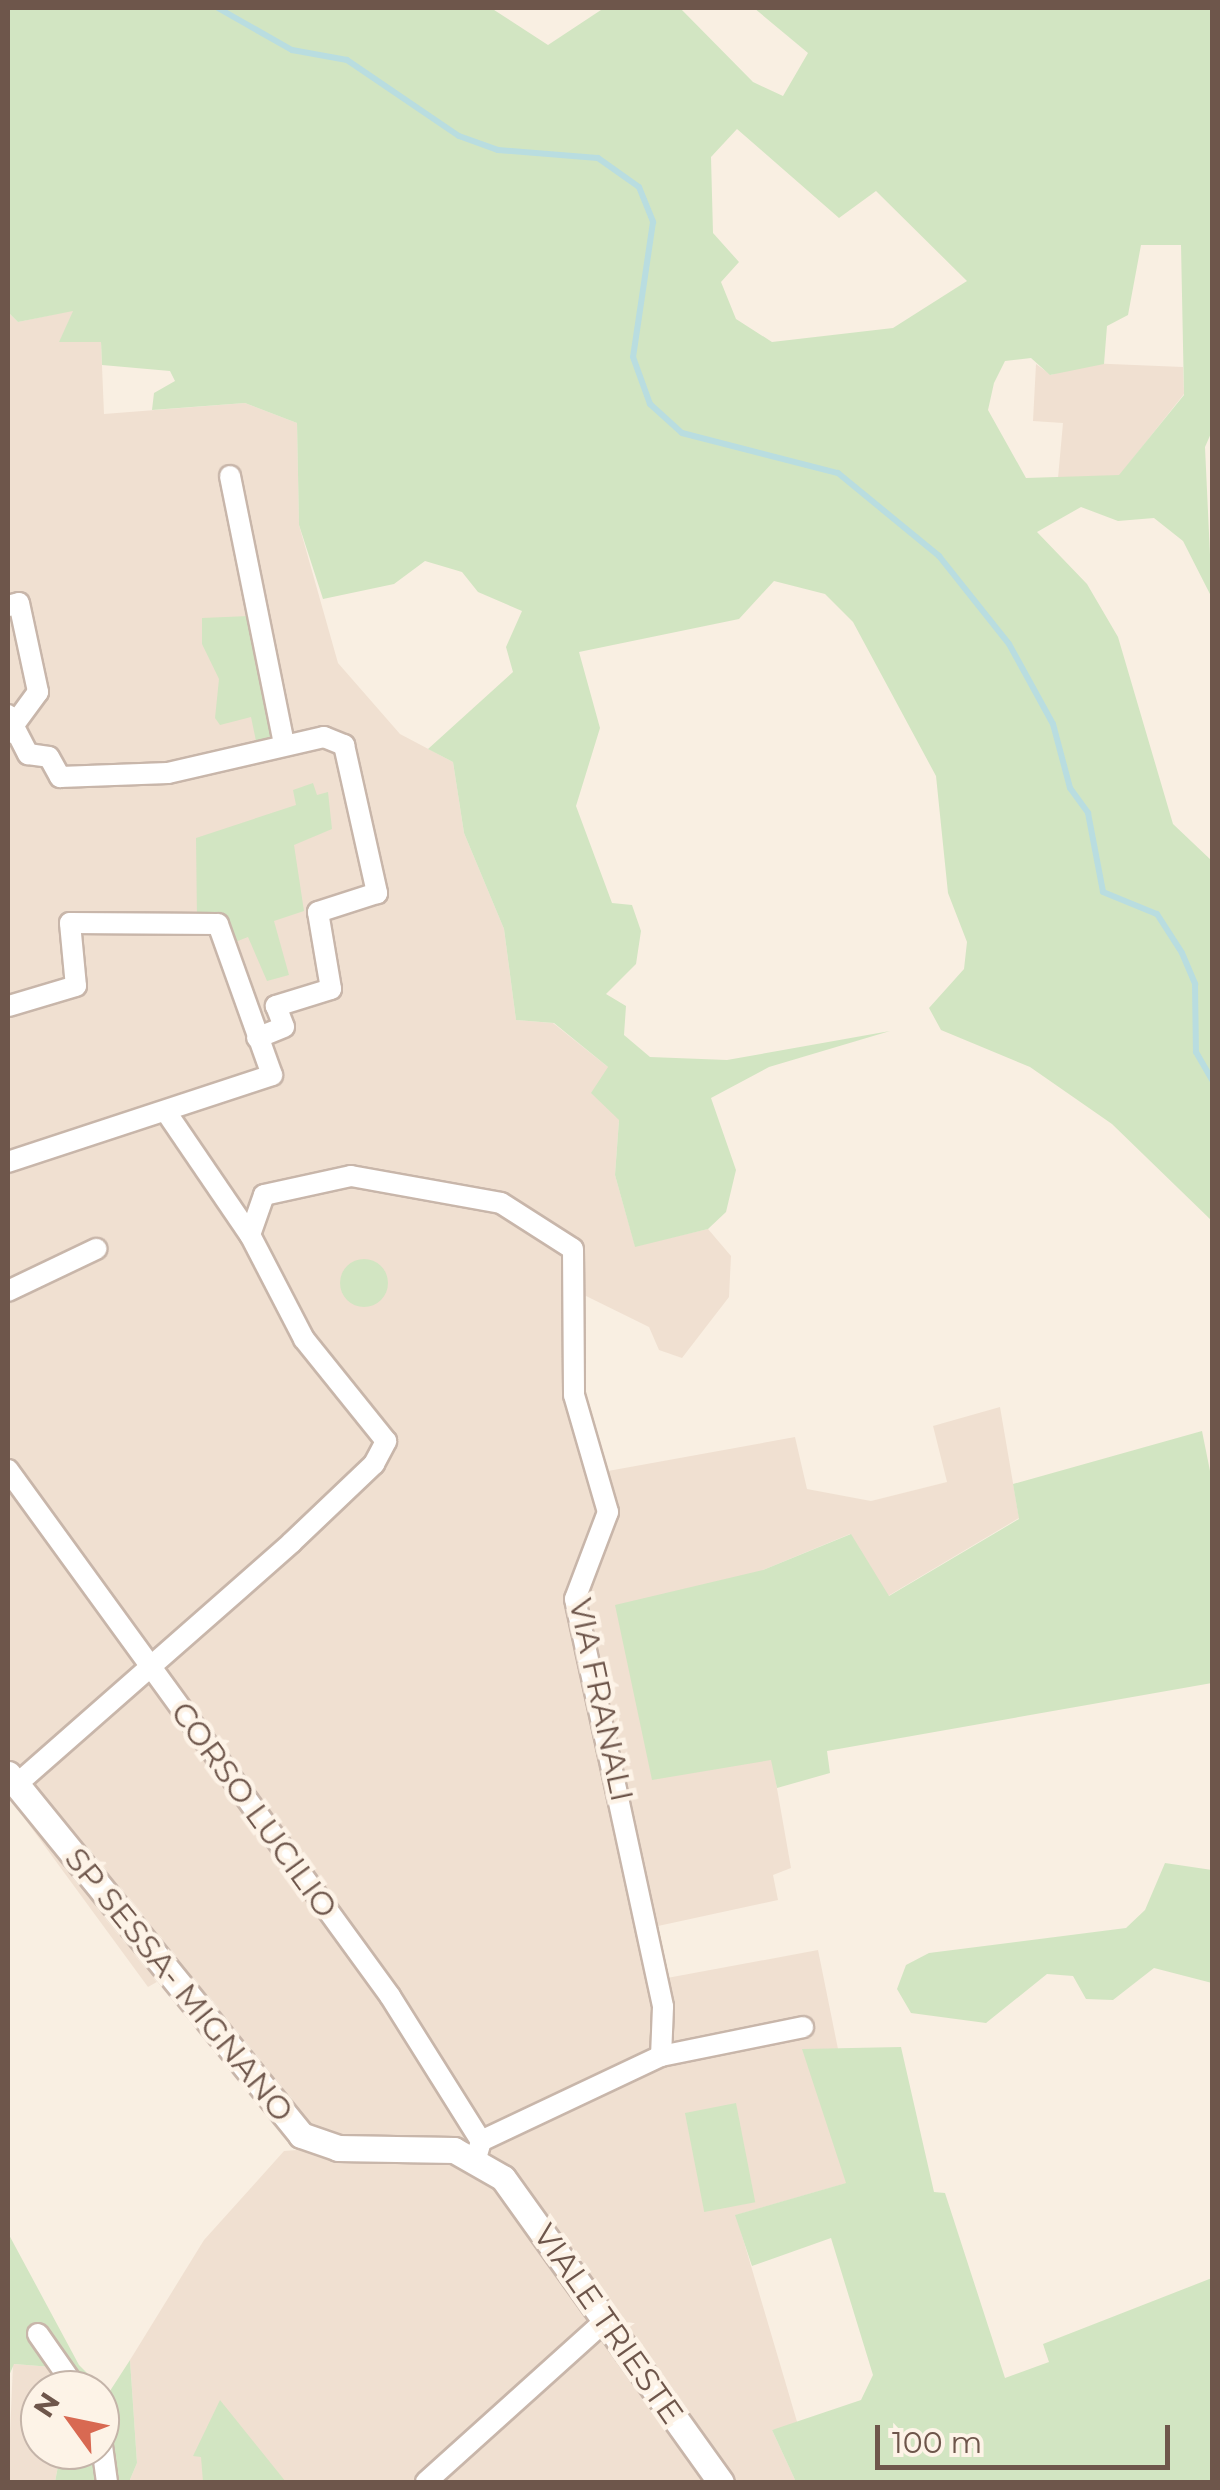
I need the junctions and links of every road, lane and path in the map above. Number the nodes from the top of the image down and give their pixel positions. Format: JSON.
{"nodes":[{"id":1,"x":230,"y":476,"type":"dead end"},
{"id":2,"x":13,"y":604,"type":"edge"},
{"id":3,"x":10,"y":725,"type":"edge"},
{"id":4,"x":284,"y":746,"type":"junction"},
{"id":5,"x":9,"y":1006,"type":"edge"},
{"id":6,"x":257,"y":1038,"type":"junction"},
{"id":7,"x":168,"y":1115,"type":"junction"},
{"id":8,"x":8,"y":1162,"type":"edge"},
{"id":9,"x":250,"y":1235,"type":"junction"},
{"id":10,"x":96,"y":1249,"type":"dead end"},
{"id":11,"x":8,"y":1292,"type":"edge"},
{"id":12,"x":8,"y":1470,"type":"edge"},
{"id":13,"x":14,"y":1493,"type":"edge"},
{"id":14,"x":150,"y":1670,"type":"junction"},
{"id":15,"x":12,"y":1779,"type":"edge"},
{"id":16,"x":803,"y":2027,"type":"dead end"},
{"id":17,"x":661,"y":2056,"type":"junction"},
{"id":18,"x":483,"y":2156,"type":"junction"},
{"id":19,"x":605,"y":2321,"type":"junction"},
{"id":20,"x":38,"y":2334,"type":"dead end"},
{"id":21,"x":63,"y":2370,"type":"edge"},
{"id":22,"x":426,"y":2482,"type":"edge"},
{"id":23,"x":721,"y":2482,"type":"edge"}],
"edges":[{"from":1,"to":4,"type":"street"},
{"from":2,"to":3,"type":"street"},
{"from":3,"to":4,"type":"street"},
{"from":4,"to":6,"type":"street"},
{"from":5,"to":6,"type":"street"},
{"from":6,"to":7,"type":"street"},
{"from":7,"to":8,"type":"street"},
{"from":7,"to":9,"type":"street"},
{"from":9,"to":14,"type":"street"},
{"from":9,"to":17,"type":"street","name":"VIA FRANALI"},
{"from":10,"to":11,"type":"street"},
{"from":12,"to":13,"type":"street","name":"CORSO LUCILIO"},
{"from":13,"to":14,"type":"street","name":"CORSO LUCILIO"},
{"from":14,"to":15,"type":"street"},
{"from":14,"to":18,"type":"street","name":"CORSO LUCILIO"},
{"from":15,"to":18,"type":"street","name":"SP SESSA- MIGNANO"},
{"from":16,"to":17,"type":"street"},
{"from":17,"to":18,"type":"street"},
{"from":18,"to":19,"type":"street","name":"VIALE TRIESTE"},
{"from":19,"to":22,"type":"street"},
{"from":19,"to":23,"type":"street","name":"VIALE TRIESTE"},
{"from":20,"to":21,"type":"street"}]}
